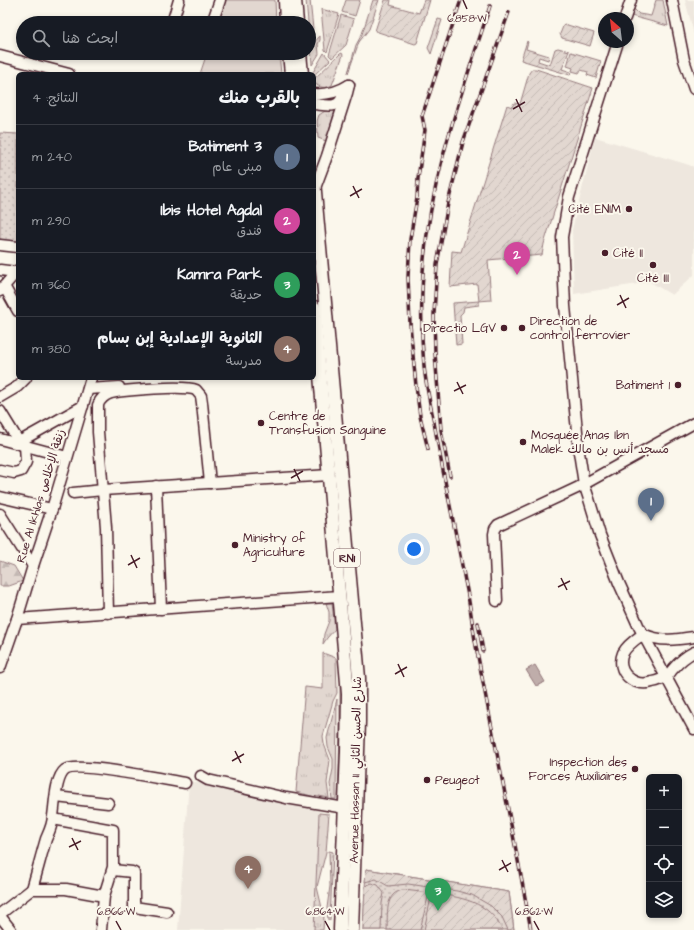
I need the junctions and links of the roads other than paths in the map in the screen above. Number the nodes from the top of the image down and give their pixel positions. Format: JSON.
{"nodes":[{"id":1,"x":179,"y":0,"type":"edge"},
{"id":2,"x":220,"y":0,"type":"edge"},
{"id":3,"x":284,"y":0,"type":"edge"},
{"id":4,"x":295,"y":0,"type":"edge"},
{"id":5,"x":631,"y":0,"type":"edge"},
{"id":6,"x":672,"y":0,"type":"edge"},
{"id":7,"x":627,"y":12,"type":"edge"},
{"id":8,"x":174,"y":16,"type":"edge"},
{"id":9,"x":214,"y":16,"type":"edge"},
{"id":10,"x":285,"y":16,"type":"edge"},
{"id":11,"x":296,"y":16,"type":"edge"},
{"id":12,"x":616,"y":48,"type":"edge"},
{"id":13,"x":0,"y":56,"type":"edge"},
{"id":14,"x":290,"y":60,"type":"edge"},
{"id":15,"x":301,"y":60,"type":"edge"},
{"id":16,"x":61,"y":72,"type":"edge"},
{"id":17,"x":291,"y":72,"type":"edge"},
{"id":18,"x":302,"y":72,"type":"edge"},
{"id":19,"x":348,"y":85,"type":"junction"},
{"id":20,"x":694,"y":89,"type":"edge"},
{"id":21,"x":316,"y":94,"type":"edge"},
{"id":22,"x":316,"y":104,"type":"edge"},
{"id":23,"x":316,"y":180,"type":"edge"},
{"id":24,"x":316,"y":206,"type":"edge"},
{"id":25,"x":0,"y":245,"type":"edge"},
{"id":26,"x":16,"y":247,"type":"edge"},
{"id":27,"x":0,"y":270,"type":"edge"},
{"id":28,"x":16,"y":271,"type":"edge"},
{"id":29,"x":16,"y":272,"type":"edge"},
{"id":30,"x":2,"y":289,"type":"edge"},
{"id":31,"x":16,"y":308,"type":"edge"},
{"id":32,"x":316,"y":330,"type":"edge"},
{"id":33,"x":24,"y":380,"type":"edge"},
{"id":34,"x":90,"y":380,"type":"edge"},
{"id":35,"x":182,"y":380,"type":"edge"},
{"id":36,"x":88,"y":389,"type":"junction"},
{"id":37,"x":0,"y":397,"type":"edge"},
{"id":38,"x":82,"y":406,"type":"junction"},
{"id":39,"x":0,"y":411,"type":"edge"},
{"id":40,"x":694,"y":423,"type":"edge"},
{"id":41,"x":0,"y":438,"type":"edge"},
{"id":42,"x":20,"y":443,"type":"junction"},
{"id":43,"x":67,"y":457,"type":"junction"},
{"id":44,"x":0,"y":470,"type":"edge"},
{"id":45,"x":329,"y":476,"type":"junction"},
{"id":46,"x":210,"y":483,"type":"junction"},
{"id":47,"x":584,"y":484,"type":"junction"},
{"id":48,"x":156,"y":486,"type":"junction"},
{"id":49,"x":103,"y":490,"type":"junction"},
{"id":50,"x":73,"y":493,"type":"dead end"},
{"id":51,"x":0,"y":497,"type":"edge"},
{"id":52,"x":52,"y":509,"type":"junction"},
{"id":53,"x":0,"y":514,"type":"edge"},
{"id":54,"x":33,"y":566,"type":"junction"},
{"id":55,"x":340,"y":596,"type":"junction"},
{"id":56,"x":497,"y":601,"type":"dead end"},
{"id":57,"x":161,"y":609,"type":"junction"},
{"id":58,"x":108,"y":613,"type":"junction"},
{"id":59,"x":17,"y":619,"type":"junction"},
{"id":60,"x":643,"y":634,"type":"junction"},
{"id":61,"x":694,"y":637,"type":"edge"},
{"id":62,"x":694,"y":652,"type":"edge"},
{"id":63,"x":0,"y":668,"type":"edge"},
{"id":64,"x":667,"y":677,"type":"junction"},
{"id":65,"x":694,"y":729,"type":"edge"},
{"id":66,"x":201,"y":776,"type":"dead end"},
{"id":67,"x":185,"y":783,"type":"dead end"},
{"id":68,"x":56,"y":797,"type":"junction"},
{"id":69,"x":108,"y":803,"type":"dead end"},
{"id":70,"x":346,"y":808,"type":"junction"},
{"id":71,"x":53,"y":819,"type":"junction"},
{"id":72,"x":113,"y":870,"type":"junction"},
{"id":73,"x":32,"y":889,"type":"junction"},
{"id":74,"x":104,"y":896,"type":"junction"},
{"id":75,"x":167,"y":912,"type":"dead end"},
{"id":76,"x":0,"y":915,"type":"edge"},
{"id":77,"x":11,"y":930,"type":"edge"},
{"id":78,"x":100,"y":930,"type":"edge"},
{"id":79,"x":340,"y":930,"type":"edge"},
{"id":80,"x":352,"y":930,"type":"edge"}],
"edges":[{"from":1,"to":8,"type":"street"},
{"from":2,"to":9,"type":"street"},
{"from":3,"to":10,"type":"main road"},
{"from":4,"to":11,"type":"main road"},
{"from":5,"to":7,"type":"street"},
{"from":6,"to":20,"type":"street"},
{"from":12,"to":47,"type":"street"},
{"from":13,"to":16,"type":"street"},
{"from":14,"to":17,"type":"main road"},
{"from":15,"to":18,"type":"main road"},
{"from":19,"to":21,"type":"street"},
{"from":19,"to":22,"type":"street"},
{"from":19,"to":23,"type":"street"},
{"from":24,"to":80,"type":"main road","name":"Avenue Hassan II شارع الحسن الثاني","number":"RN1"},
{"from":25,"to":26,"type":"street"},
{"from":27,"to":28,"type":"street"},
{"from":29,"to":30,"type":"street"},
{"from":30,"to":31,"type":"street"},
{"from":32,"to":45,"type":"main road","name":"Avenue Hassan II شارع الحسن الثاني","number":"RN1"},
{"from":33,"to":37,"type":"street"},
{"from":34,"to":36,"type":"street","name":"Rue Al Ikhlas زنقة الإخلاص"},
{"from":35,"to":36,"type":"street"},
{"from":36,"to":38,"type":"street","name":"Rue Al Ikhlas زنقة الإخلاص"},
{"from":38,"to":42,"type":"street"},
{"from":38,"to":43,"type":"street","name":"Rue Al Ikhlas زنقة الإخلاص"},
{"from":39,"to":42,"type":"street"},
{"from":40,"to":47,"type":"street"},
{"from":41,"to":42,"type":"street"},
{"from":42,"to":43,"type":"street"},
{"from":42,"to":44,"type":"street"},
{"from":43,"to":52,"type":"street","name":"Rue Al Ikhlas زنقة الإخلاص"},
{"from":45,"to":46,"type":"street"},
{"from":45,"to":55,"type":"main road","name":"Avenue Hassan II شارع الحسن الثاني","number":"RN1"},
{"from":46,"to":48,"type":"street"},
{"from":46,"to":49,"type":"street"},
{"from":47,"to":56,"type":"street"},
{"from":47,"to":60,"type":"street"},
{"from":48,"to":49,"type":"street"},
{"from":48,"to":57,"type":"street"},
{"from":49,"to":50,"type":"street"},
{"from":49,"to":58,"type":"street"},
{"from":51,"to":52,"type":"street"},
{"from":52,"to":54,"type":"street","name":"Rue Al Ikhlas زنقة الإخلاص"},
{"from":53,"to":54,"type":"street"},
{"from":54,"to":59,"type":"street","name":"Rue Al Ikhlas زنقة الإخلاص"},
{"from":55,"to":57,"type":"street"},
{"from":55,"to":70,"type":"main road","name":"Avenue Hassan II شارع الحسن الثاني","number":"RN1"},
{"from":57,"to":58,"type":"street"},
{"from":58,"to":59,"type":"street"},
{"from":59,"to":63,"type":"street","name":"Rue Al Ikhlas زنقة الإخلاص"},
{"from":60,"to":61,"type":"street"},
{"from":60,"to":64,"type":"street"},
{"from":60,"to":64,"type":"street"},
{"from":62,"to":64,"type":"street"},
{"from":64,"to":65,"type":"street"},
{"from":66,"to":70,"type":"street"},
{"from":67,"to":68,"type":"street"},
{"from":68,"to":69,"type":"street"},
{"from":68,"to":71,"type":"street"},
{"from":70,"to":79,"type":"main road","name":"Avenue Hassan II شارع الحسن الثاني","number":"RN1"},
{"from":71,"to":72,"type":"street"},
{"from":71,"to":73,"type":"street"},
{"from":72,"to":74,"type":"street"},
{"from":72,"to":75,"type":"street"},
{"from":73,"to":74,"type":"street"},
{"from":73,"to":76,"type":"street"},
{"from":74,"to":78,"type":"street"},
{"from":76,"to":77,"type":"street"}]}
